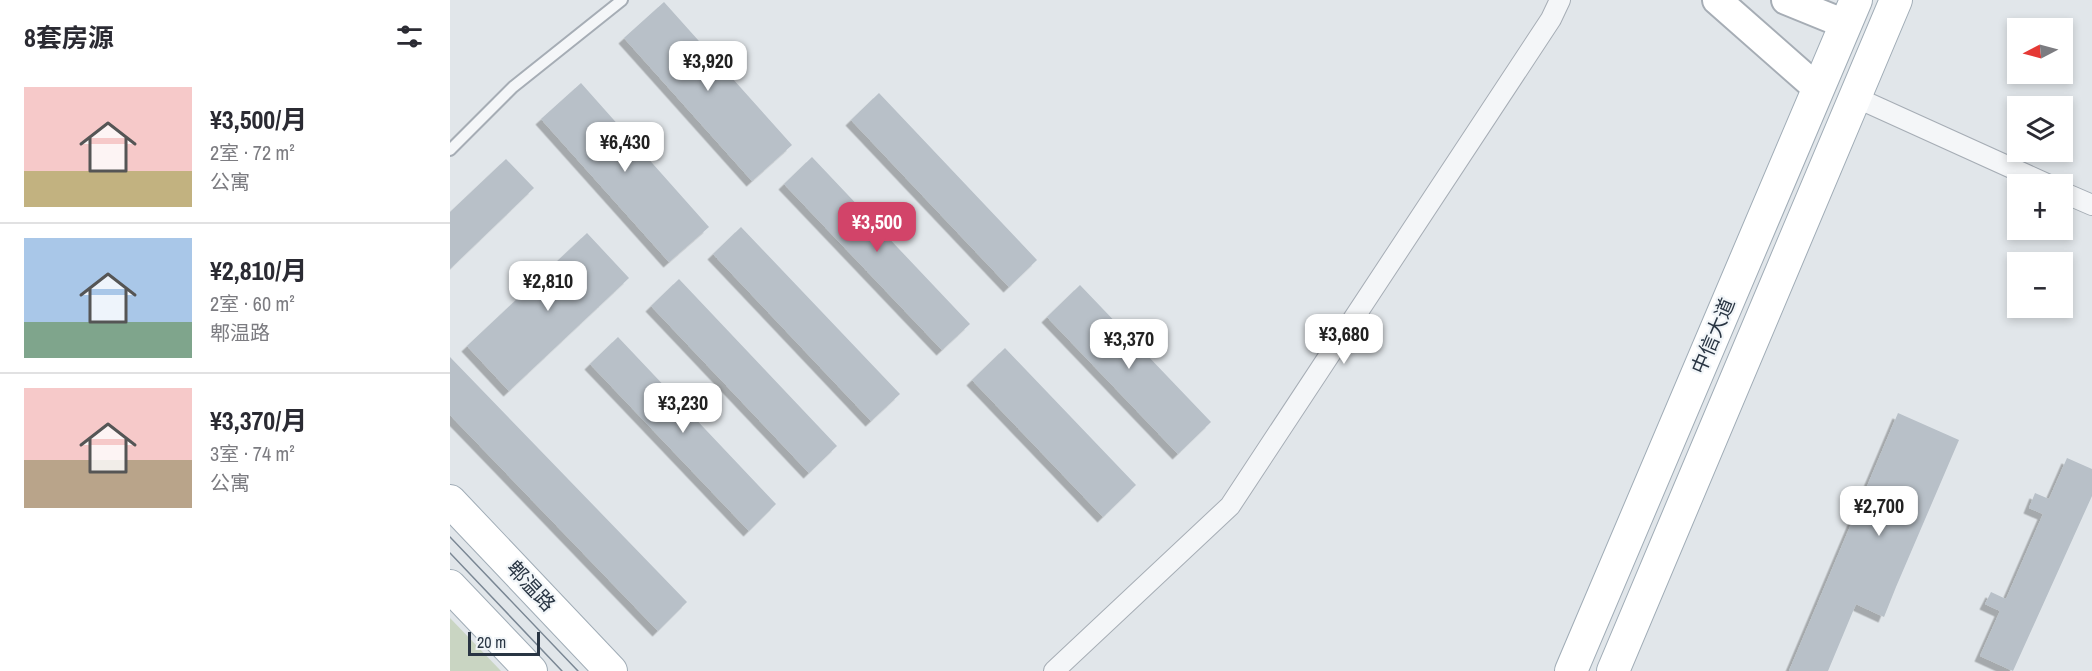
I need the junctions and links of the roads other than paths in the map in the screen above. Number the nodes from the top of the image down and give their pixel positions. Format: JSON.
{"nodes":[{"id":1,"x":622,"y":0,"type":"edge"},
{"id":2,"x":1560,"y":0,"type":"edge"},
{"id":3,"x":1717,"y":0,"type":"edge"},
{"id":4,"x":1786,"y":0,"type":"edge"},
{"id":5,"x":1896,"y":0,"type":"edge"},
{"id":6,"x":1851,"y":12,"type":"edge"},
{"id":7,"x":1818,"y":89,"type":"junction"},
{"id":8,"x":1856,"y":97,"type":"junction"},
{"id":9,"x":450,"y":150,"type":"edge"},
{"id":10,"x":2025,"y":174,"type":"edge"},
{"id":11,"x":2073,"y":197,"type":"edge"},
{"id":12,"x":2092,"y":205,"type":"edge"},
{"id":13,"x":450,"y":501,"type":"edge"},
{"id":14,"x":450,"y":586,"type":"edge"},
{"id":15,"x":531,"y":671,"type":"edge"},
{"id":16,"x":611,"y":671,"type":"edge"},
{"id":17,"x":1054,"y":671,"type":"edge"},
{"id":18,"x":1571,"y":671,"type":"edge"},
{"id":19,"x":1613,"y":671,"type":"edge"}],
"edges":[{"from":1,"to":9,"type":"lane"},
{"from":2,"to":17,"type":"street"},
{"from":3,"to":7,"type":"street"},
{"from":4,"to":6,"type":"street"},
{"from":5,"to":8,"type":"main road","name":"中信大道"},
{"from":6,"to":7,"type":"main road","name":"中信大道"},
{"from":7,"to":18,"type":"main road","name":"中信大道"},
{"from":8,"to":10,"type":"street"},
{"from":8,"to":19,"type":"main road","name":"中信大道"},
{"from":11,"to":12,"type":"street"},
{"from":13,"to":16,"type":"main road","name":"郫温路"},
{"from":14,"to":15,"type":"main road"}]}
